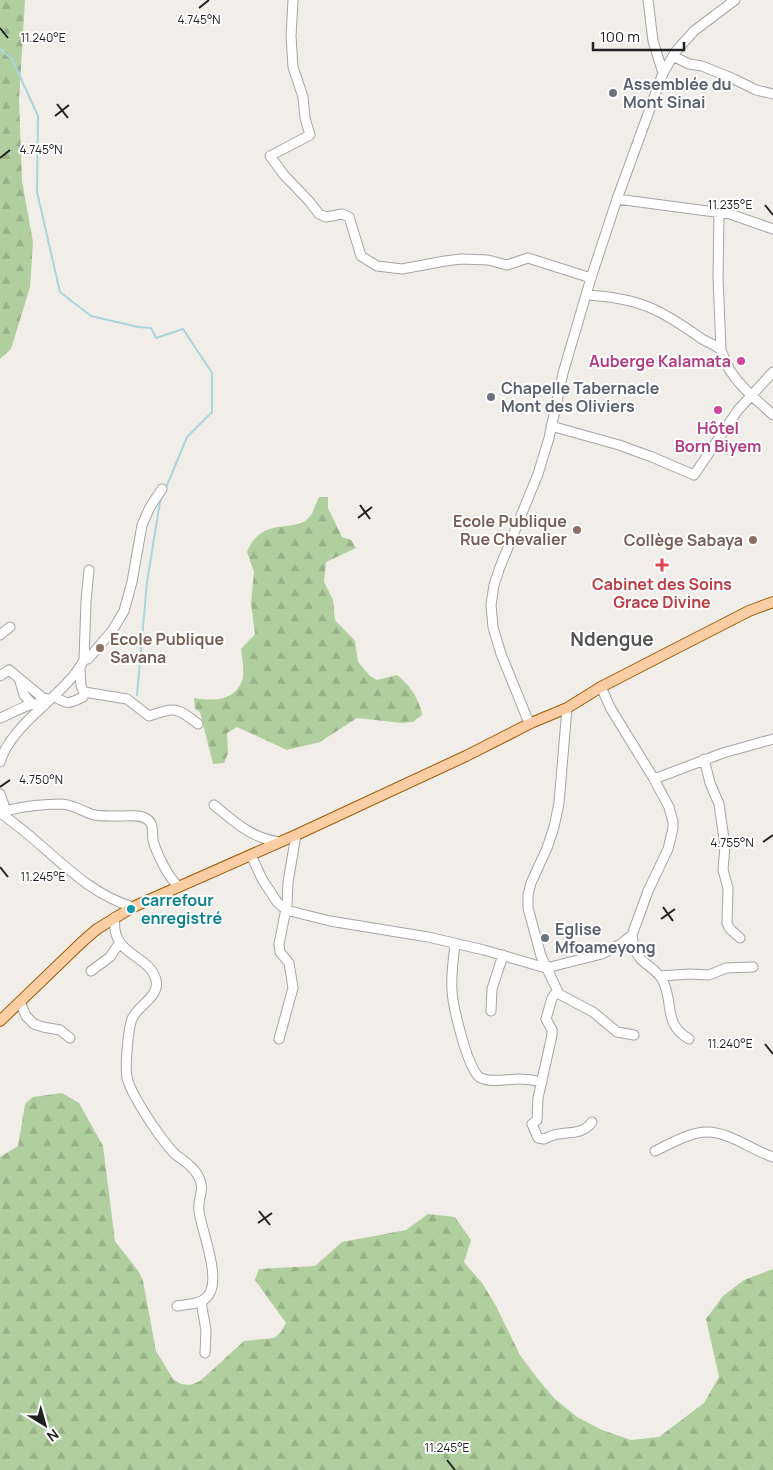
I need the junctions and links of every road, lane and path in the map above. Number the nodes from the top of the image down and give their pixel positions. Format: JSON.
{"nodes":[{"id":1,"x":293,"y":0,"type":"edge"},
{"id":2,"x":648,"y":0,"type":"edge"},
{"id":3,"x":734,"y":0,"type":"edge"},
{"id":4,"x":673,"y":56,"type":"junction"},
{"id":5,"x":664,"y":73,"type":"junction"},
{"id":6,"x":773,"y":94,"type":"edge"},
{"id":7,"x":617,"y":199,"type":"junction"},
{"id":8,"x":720,"y":213,"type":"junction"},
{"id":9,"x":773,"y":229,"type":"edge"},
{"id":10,"x":591,"y":278,"type":"junction"},
{"id":11,"x":587,"y":295,"type":"junction"},
{"id":12,"x":721,"y":350,"type":"junction"},
{"id":13,"x":773,"y":372,"type":"edge"},
{"id":14,"x":751,"y":396,"type":"junction"},
{"id":15,"x":773,"y":415,"type":"edge"},
{"id":16,"x":551,"y":426,"type":"junction"},
{"id":17,"x":162,"y":489,"type":"dead end"},
{"id":18,"x":89,"y":570,"type":"dead end"},
{"id":19,"x":773,"y":602,"type":"edge"},
{"id":20,"x":10,"y":627,"type":"dead end"},
{"id":21,"x":0,"y":635,"type":"edge"},
{"id":22,"x":84,"y":660,"type":"junction"},
{"id":23,"x":80,"y":669,"type":"junction"},
{"id":24,"x":0,"y":676,"type":"edge"},
{"id":25,"x":18,"y":677,"type":"junction"},
{"id":26,"x":601,"y":687,"type":"junction"},
{"id":27,"x":84,"y":692,"type":"junction"},
{"id":28,"x":49,"y":700,"type":"junction"},
{"id":29,"x":32,"y":704,"type":"junction"},
{"id":30,"x":567,"y":708,"type":"junction"},
{"id":31,"x":0,"y":718,"type":"edge"},
{"id":32,"x":531,"y":723,"type":"junction"},
{"id":33,"x":198,"y":724,"type":"dead end"},
{"id":34,"x":773,"y":738,"type":"edge"},
{"id":35,"x":704,"y":760,"type":"junction"},
{"id":36,"x":0,"y":762,"type":"edge"},
{"id":37,"x":654,"y":779,"type":"junction"},
{"id":38,"x":0,"y":794,"type":"edge"},
{"id":39,"x":214,"y":805,"type":"dead end"},
{"id":40,"x":2,"y":812,"type":"edge"},
{"id":41,"x":296,"y":835,"type":"junction"},
{"id":42,"x":280,"y":842,"type":"junction"},
{"id":43,"x":251,"y":855,"type":"junction"},
{"id":44,"x":179,"y":886,"type":"junction"},
{"id":45,"x":133,"y":907,"type":"junction"},
{"id":46,"x":286,"y":910,"type":"junction"},
{"id":47,"x":115,"y":917,"type":"junction"},
{"id":48,"x":632,"y":935,"type":"junction"},
{"id":49,"x":740,"y":938,"type":"dead end"},
{"id":50,"x":120,"y":942,"type":"junction"},
{"id":51,"x":455,"y":945,"type":"junction"},
{"id":52,"x":503,"y":956,"type":"junction"},
{"id":53,"x":753,"y":967,"type":"dead end"},
{"id":54,"x":546,"y":968,"type":"junction"},
{"id":55,"x":91,"y":970,"type":"dead end"},
{"id":56,"x":660,"y":976,"type":"junction"},
{"id":57,"x":558,"y":994,"type":"junction"},
{"id":58,"x":20,"y":1002,"type":"junction"},
{"id":59,"x":491,"y":1011,"type":"dead end"},
{"id":60,"x":0,"y":1021,"type":"edge"},
{"id":61,"x":634,"y":1035,"type":"dead end"},
{"id":62,"x":70,"y":1038,"type":"dead end"},
{"id":63,"x":280,"y":1039,"type":"dead end"},
{"id":64,"x":689,"y":1039,"type":"dead end"},
{"id":65,"x":542,"y":1082,"type":"junction"},
{"id":66,"x":592,"y":1122,"type":"dead end"},
{"id":67,"x":655,"y":1151,"type":"dead end"},
{"id":68,"x":773,"y":1157,"type":"edge"},
{"id":69,"x":201,"y":1302,"type":"junction"},
{"id":70,"x":177,"y":1306,"type":"dead end"},
{"id":71,"x":205,"y":1352,"type":"dead end"}],
"edges":[{"from":1,"to":10,"type":"street"},
{"from":2,"to":5,"type":"street"},
{"from":3,"to":4,"type":"street"},
{"from":4,"to":5,"type":"street"},
{"from":4,"to":6,"type":"street"},
{"from":5,"to":7,"type":"street"},
{"from":7,"to":8,"type":"street"},
{"from":7,"to":10,"type":"street"},
{"from":8,"to":9,"type":"street"},
{"from":8,"to":12,"type":"street"},
{"from":10,"to":11,"type":"street"},
{"from":11,"to":12,"type":"street"},
{"from":11,"to":16,"type":"street"},
{"from":12,"to":14,"type":"street"},
{"from":13,"to":14,"type":"street"},
{"from":14,"to":15,"type":"street"},
{"from":14,"to":16,"type":"street"},
{"from":16,"to":32,"type":"street"},
{"from":17,"to":22,"type":"street"},
{"from":18,"to":22,"type":"street"},
{"from":19,"to":26,"type":"main road"},
{"from":20,"to":21,"type":"street"},
{"from":22,"to":23,"type":"street"},
{"from":23,"to":27,"type":"street"},
{"from":23,"to":28,"type":"street"},
{"from":24,"to":25,"type":"street"},
{"from":25,"to":28,"type":"street"},
{"from":25,"to":29,"type":"street"},
{"from":26,"to":30,"type":"main road"},
{"from":26,"to":37,"type":"street"},
{"from":27,"to":28,"type":"street"},
{"from":27,"to":33,"type":"street"},
{"from":28,"to":29,"type":"street"},
{"from":28,"to":36,"type":"street"},
{"from":29,"to":31,"type":"street"},
{"from":30,"to":32,"type":"main road"},
{"from":30,"to":54,"type":"street"},
{"from":32,"to":41,"type":"main road"},
{"from":34,"to":35,"type":"street"},
{"from":35,"to":37,"type":"street"},
{"from":35,"to":49,"type":"street"},
{"from":37,"to":48,"type":"street"},
{"from":38,"to":40,"type":"street"},
{"from":39,"to":42,"type":"street"},
{"from":40,"to":44,"type":"street"},
{"from":40,"to":45,"type":"street"},
{"from":41,"to":42,"type":"main road"},
{"from":41,"to":46,"type":"street"},
{"from":42,"to":43,"type":"main road"},
{"from":43,"to":44,"type":"main road"},
{"from":43,"to":46,"type":"street"},
{"from":44,"to":45,"type":"main road"},
{"from":45,"to":47,"type":"main road"},
{"from":46,"to":51,"type":"street"},
{"from":46,"to":63,"type":"street"},
{"from":47,"to":50,"type":"street"},
{"from":47,"to":58,"type":"main road"},
{"from":48,"to":54,"type":"street"},
{"from":48,"to":56,"type":"street"},
{"from":50,"to":55,"type":"street"},
{"from":50,"to":69,"type":"street"},
{"from":51,"to":52,"type":"street"},
{"from":51,"to":65,"type":"street"},
{"from":52,"to":54,"type":"street"},
{"from":52,"to":59,"type":"street"},
{"from":53,"to":56,"type":"street"},
{"from":54,"to":57,"type":"street"},
{"from":56,"to":64,"type":"street"},
{"from":57,"to":61,"type":"street"},
{"from":57,"to":65,"type":"street"},
{"from":58,"to":60,"type":"main road"},
{"from":58,"to":62,"type":"street"},
{"from":65,"to":66,"type":"street"},
{"from":67,"to":68,"type":"street"},
{"from":69,"to":70,"type":"street"},
{"from":69,"to":71,"type":"street"}]}
